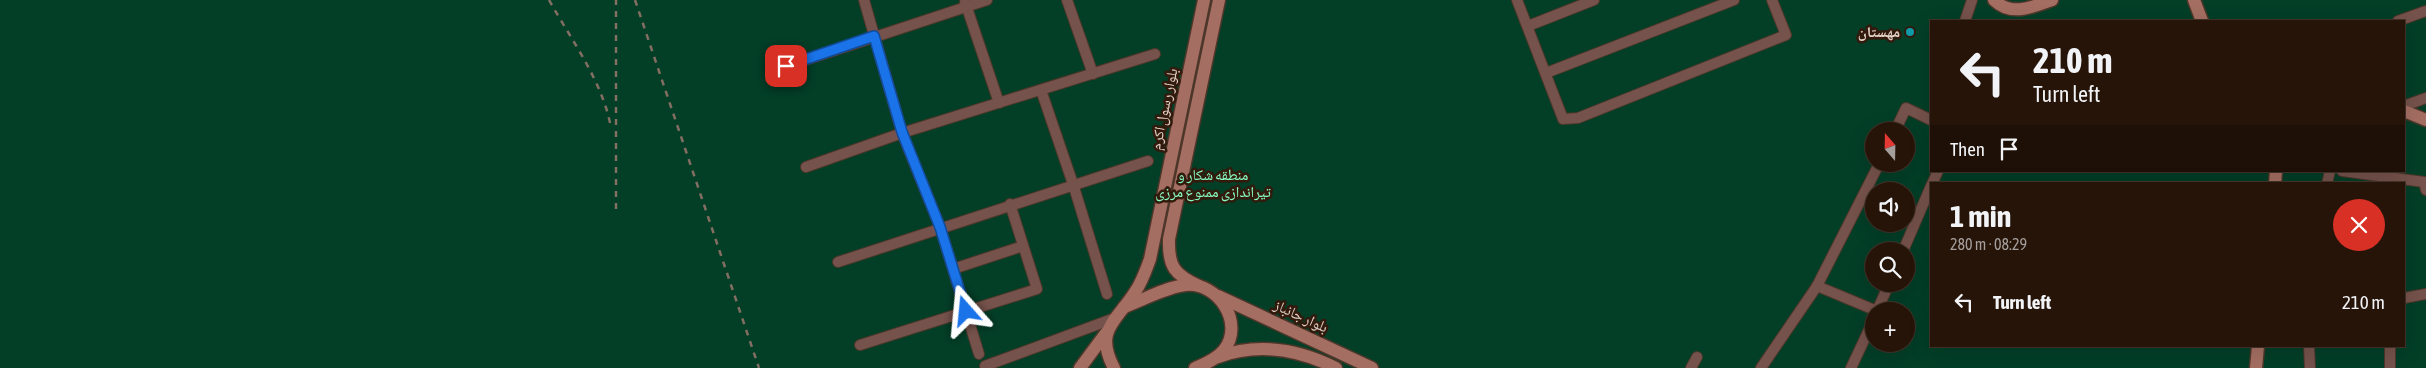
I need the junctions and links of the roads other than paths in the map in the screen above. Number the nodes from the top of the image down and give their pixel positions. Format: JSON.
{"nodes":[{"id":1,"x":864,"y":0,"type":"edge"},
{"id":2,"x":987,"y":0,"type":"edge"},
{"id":3,"x":1067,"y":0,"type":"edge"},
{"id":4,"x":1204,"y":0,"type":"edge"},
{"id":5,"x":1219,"y":0,"type":"edge"},
{"id":6,"x":1517,"y":0,"type":"edge"},
{"id":7,"x":1594,"y":0,"type":"edge"},
{"id":8,"x":1734,"y":0,"type":"edge"},
{"id":9,"x":1772,"y":0,"type":"edge"},
{"id":10,"x":1972,"y":0,"type":"edge"},
{"id":11,"x":1994,"y":0,"type":"edge"},
{"id":12,"x":2052,"y":0,"type":"edge"},
{"id":13,"x":2194,"y":0,"type":"edge"},
{"id":14,"x":966,"y":3,"type":"edge"},
{"id":15,"x":2426,"y":11,"type":"edge"},
{"id":16,"x":1965,"y":20,"type":"edge"},
{"id":17,"x":2202,"y":20,"type":"edge"},
{"id":18,"x":2401,"y":20,"type":"edge"},
{"id":19,"x":1528,"y":26,"type":"junction"},
{"id":20,"x":874,"y":36,"type":"junction"},
{"id":21,"x":1155,"y":54,"type":"dead end"},
{"id":22,"x":786,"y":66,"type":"dead end"},
{"id":23,"x":1546,"y":73,"type":"junction"},
{"id":24,"x":1093,"y":74,"type":"junction"},
{"id":25,"x":1041,"y":90,"type":"junction"},
{"id":26,"x":2426,"y":98,"type":"edge"},
{"id":27,"x":999,"y":103,"type":"junction"},
{"id":28,"x":2405,"y":106,"type":"edge"},
{"id":29,"x":2405,"y":112,"type":"edge"},
{"id":30,"x":1930,"y":120,"type":"edge"},
{"id":31,"x":2426,"y":120,"type":"edge"},
{"id":32,"x":1899,"y":122,"type":"edge"},
{"id":33,"x":902,"y":132,"type":"junction"},
{"id":34,"x":1148,"y":161,"type":"dead end"},
{"id":35,"x":806,"y":167,"type":"dead end"},
{"id":36,"x":1875,"y":172,"type":"edge"},
{"id":37,"x":2350,"y":172,"type":"edge"},
{"id":38,"x":2395,"y":178,"type":"edge"},
{"id":39,"x":1073,"y":184,"type":"junction"},
{"id":40,"x":2425,"y":185,"type":"edge"},
{"id":41,"x":1930,"y":190,"type":"edge"},
{"id":42,"x":1010,"y":204,"type":"junction"},
{"id":43,"x":940,"y":227,"type":"junction"},
{"id":44,"x":1907,"y":242,"type":"edge"},
{"id":45,"x":1024,"y":246,"type":"junction"},
{"id":46,"x":838,"y":262,"type":"dead end"},
{"id":47,"x":953,"y":269,"type":"junction"},
{"id":48,"x":1199,"y":286,"type":"junction"},
{"id":49,"x":1817,"y":286,"type":"junction"},
{"id":50,"x":1107,"y":294,"type":"dead end"},
{"id":51,"x":2426,"y":294,"type":"edge"},
{"id":52,"x":1216,"y":295,"type":"junction"},
{"id":53,"x":2405,"y":298,"type":"edge"},
{"id":54,"x":1865,"y":306,"type":"edge"},
{"id":55,"x":1124,"y":307,"type":"junction"},
{"id":56,"x":966,"y":311,"type":"junction"},
{"id":57,"x":1115,"y":318,"type":"junction"},
{"id":58,"x":1106,"y":333,"type":"junction"},
{"id":59,"x":1865,"y":338,"type":"edge"},
{"id":60,"x":860,"y":345,"type":"dead end"},
{"id":61,"x":2258,"y":347,"type":"edge"},
{"id":62,"x":2309,"y":347,"type":"edge"},
{"id":63,"x":2390,"y":347,"type":"edge"},
{"id":64,"x":979,"y":354,"type":"dead end"},
{"id":65,"x":1697,"y":357,"type":"dead end"},
{"id":66,"x":1216,"y":358,"type":"junction"},
{"id":67,"x":985,"y":366,"type":"dead end"},
{"id":68,"x":1080,"y":368,"type":"edge"},
{"id":69,"x":1114,"y":368,"type":"edge"},
{"id":70,"x":1195,"y":368,"type":"edge"},
{"id":71,"x":1336,"y":368,"type":"edge"},
{"id":72,"x":1372,"y":368,"type":"edge"},
{"id":73,"x":1692,"y":368,"type":"edge"},
{"id":74,"x":1761,"y":368,"type":"edge"},
{"id":75,"x":1851,"y":368,"type":"edge"},
{"id":76,"x":2256,"y":368,"type":"edge"},
{"id":77,"x":2310,"y":368,"type":"edge"},
{"id":78,"x":2390,"y":368,"type":"edge"}],
"edges":[{"from":1,"to":20,"type":"street"},
{"from":2,"to":14,"type":"street"},
{"from":3,"to":24,"type":"street"},
{"from":4,"to":55,"type":"main road","name":"بلوار رسول اکرم"},
{"from":5,"to":48,"type":"main road"},
{"from":6,"to":19,"type":"street"},
{"from":7,"to":19,"type":"street"},
{"from":8,"to":23,"type":"street"},
{"from":9,"to":23,"type":"street"},
{"from":10,"to":16,"type":"street"},
{"from":11,"to":12,"type":"main road"},
{"from":13,"to":17,"type":"main road"},
{"from":14,"to":20,"type":"street"},
{"from":14,"to":27,"type":"street"},
{"from":15,"to":18,"type":"street"},
{"from":19,"to":23,"type":"street"},
{"from":20,"to":22,"type":"street"},
{"from":20,"to":33,"type":"street"},
{"from":21,"to":24,"type":"street"},
{"from":24,"to":25,"type":"street"},
{"from":25,"to":27,"type":"street"},
{"from":25,"to":39,"type":"street"},
{"from":26,"to":28,"type":"street"},
{"from":27,"to":33,"type":"street"},
{"from":29,"to":31,"type":"main road"},
{"from":30,"to":32,"type":"street"},
{"from":33,"to":35,"type":"street"},
{"from":33,"to":43,"type":"street"},
{"from":34,"to":39,"type":"street"},
{"from":36,"to":49,"type":"street"},
{"from":37,"to":38,"type":"street"},
{"from":38,"to":40,"type":"street"},
{"from":39,"to":42,"type":"street"},
{"from":39,"to":50,"type":"street"},
{"from":41,"to":44,"type":"street"},
{"from":42,"to":43,"type":"street"},
{"from":42,"to":45,"type":"street"},
{"from":43,"to":46,"type":"street"},
{"from":43,"to":47,"type":"street"},
{"from":45,"to":47,"type":"street"},
{"from":45,"to":56,"type":"street"},
{"from":47,"to":56,"type":"street"},
{"from":48,"to":52,"type":"main road","name":"بلوار جانباز"},
{"from":48,"to":55,"type":"main road"},
{"from":49,"to":54,"type":"street"},
{"from":49,"to":74,"type":"street"},
{"from":51,"to":53,"type":"street"},
{"from":52,"to":66,"type":"main road"},
{"from":52,"to":72,"type":"main road","name":"بلوار جانباز"},
{"from":55,"to":57,"type":"main road","name":"بلوار رسول اکرم"},
{"from":56,"to":60,"type":"street"},
{"from":56,"to":64,"type":"street"},
{"from":57,"to":58,"type":"main road","name":"بلوار رسول اکرم"},
{"from":57,"to":67,"type":"street"},
{"from":58,"to":68,"type":"main road","name":"بلوار رسول اکرم"},
{"from":58,"to":69,"type":"main road"},
{"from":59,"to":75,"type":"street"},
{"from":61,"to":76,"type":"main road"},
{"from":62,"to":77,"type":"street"},
{"from":63,"to":78,"type":"street"},
{"from":65,"to":73,"type":"street"},
{"from":66,"to":70,"type":"main road"},
{"from":66,"to":71,"type":"main road"}]}
